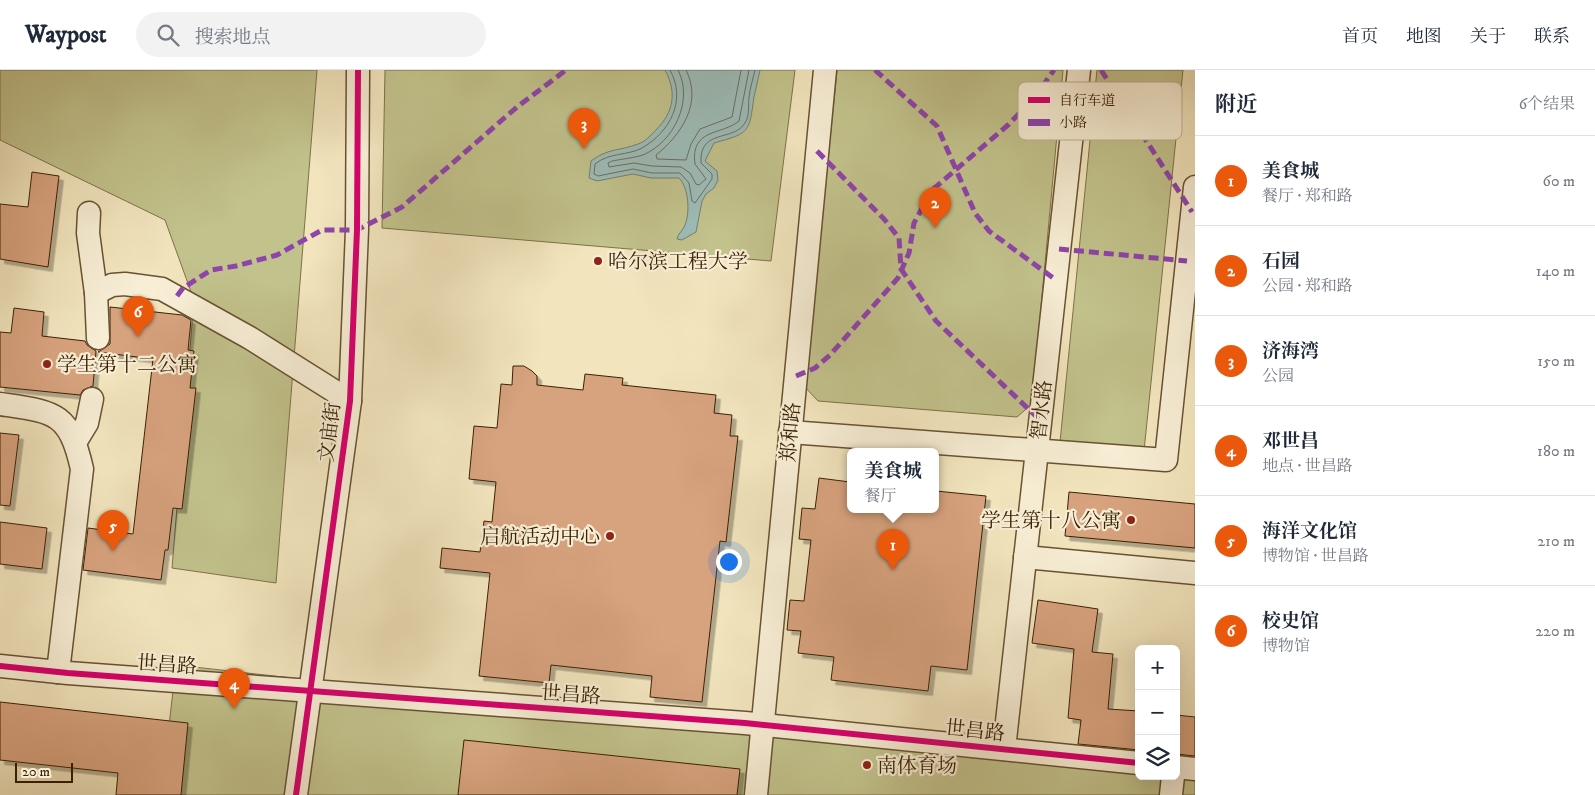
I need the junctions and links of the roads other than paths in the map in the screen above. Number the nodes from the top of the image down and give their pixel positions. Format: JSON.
{"nodes":[{"id":1,"x":358,"y":70,"type":"edge"},
{"id":2,"x":825,"y":70,"type":"edge"},
{"id":3,"x":1071,"y":140,"type":"edge"},
{"id":4,"x":1195,"y":187,"type":"edge"},
{"id":5,"x":89,"y":213,"type":"dead end"},
{"id":6,"x":96,"y":293,"type":"junction"},
{"id":7,"x":98,"y":338,"type":"dead end"},
{"id":8,"x":92,"y":399,"type":"dead end"},
{"id":9,"x":350,"y":401,"type":"junction"},
{"id":10,"x":0,"y":404,"type":"edge"},
{"id":11,"x":790,"y":432,"type":"junction"},
{"id":12,"x":76,"y":441,"type":"junction"},
{"id":13,"x":1037,"y":450,"type":"junction"},
{"id":14,"x":1025,"y":557,"type":"junction"},
{"id":15,"x":1195,"y":573,"type":"edge"},
{"id":16,"x":0,"y":666,"type":"edge"},
{"id":17,"x":58,"y":672,"type":"junction"},
{"id":18,"x":310,"y":691,"type":"junction"},
{"id":19,"x":762,"y":725,"type":"junction"},
{"id":20,"x":1004,"y":750,"type":"junction"},
{"id":21,"x":1135,"y":763,"type":"edge"},
{"id":22,"x":1180,"y":767,"type":"edge"},
{"id":23,"x":1195,"y":769,"type":"edge"},
{"id":24,"x":1173,"y":780,"type":"edge"},
{"id":25,"x":296,"y":795,"type":"edge"},
{"id":26,"x":756,"y":795,"type":"edge"},
{"id":27,"x":1171,"y":795,"type":"edge"}],
"edges":[{"from":1,"to":9,"type":"street","name":"文庙街"},
{"from":2,"to":11,"type":"street","name":"郑和路"},
{"from":3,"to":13,"type":"street","name":"智水路"},
{"from":4,"to":13,"type":"street"},
{"from":5,"to":6,"type":"street"},
{"from":6,"to":7,"type":"street"},
{"from":6,"to":9,"type":"street"},
{"from":8,"to":12,"type":"street"},
{"from":9,"to":18,"type":"street","name":"文庙街"},
{"from":10,"to":12,"type":"street"},
{"from":11,"to":13,"type":"street"},
{"from":11,"to":19,"type":"street","name":"郑和路"},
{"from":12,"to":17,"type":"street"},
{"from":13,"to":14,"type":"street","name":"智水路"},
{"from":14,"to":15,"type":"street"},
{"from":14,"to":20,"type":"street","name":"智水路"},
{"from":16,"to":17,"type":"street","name":"世昌路"},
{"from":17,"to":18,"type":"street","name":"世昌路"},
{"from":18,"to":19,"type":"street","name":"世昌路"},
{"from":18,"to":25,"type":"street","name":"文庙街"},
{"from":19,"to":20,"type":"street","name":"世昌路"},
{"from":19,"to":26,"type":"street","name":"郑和路"},
{"from":20,"to":21,"type":"street","name":"世昌路"},
{"from":22,"to":23,"type":"street"},
{"from":24,"to":27,"type":"street"}]}
